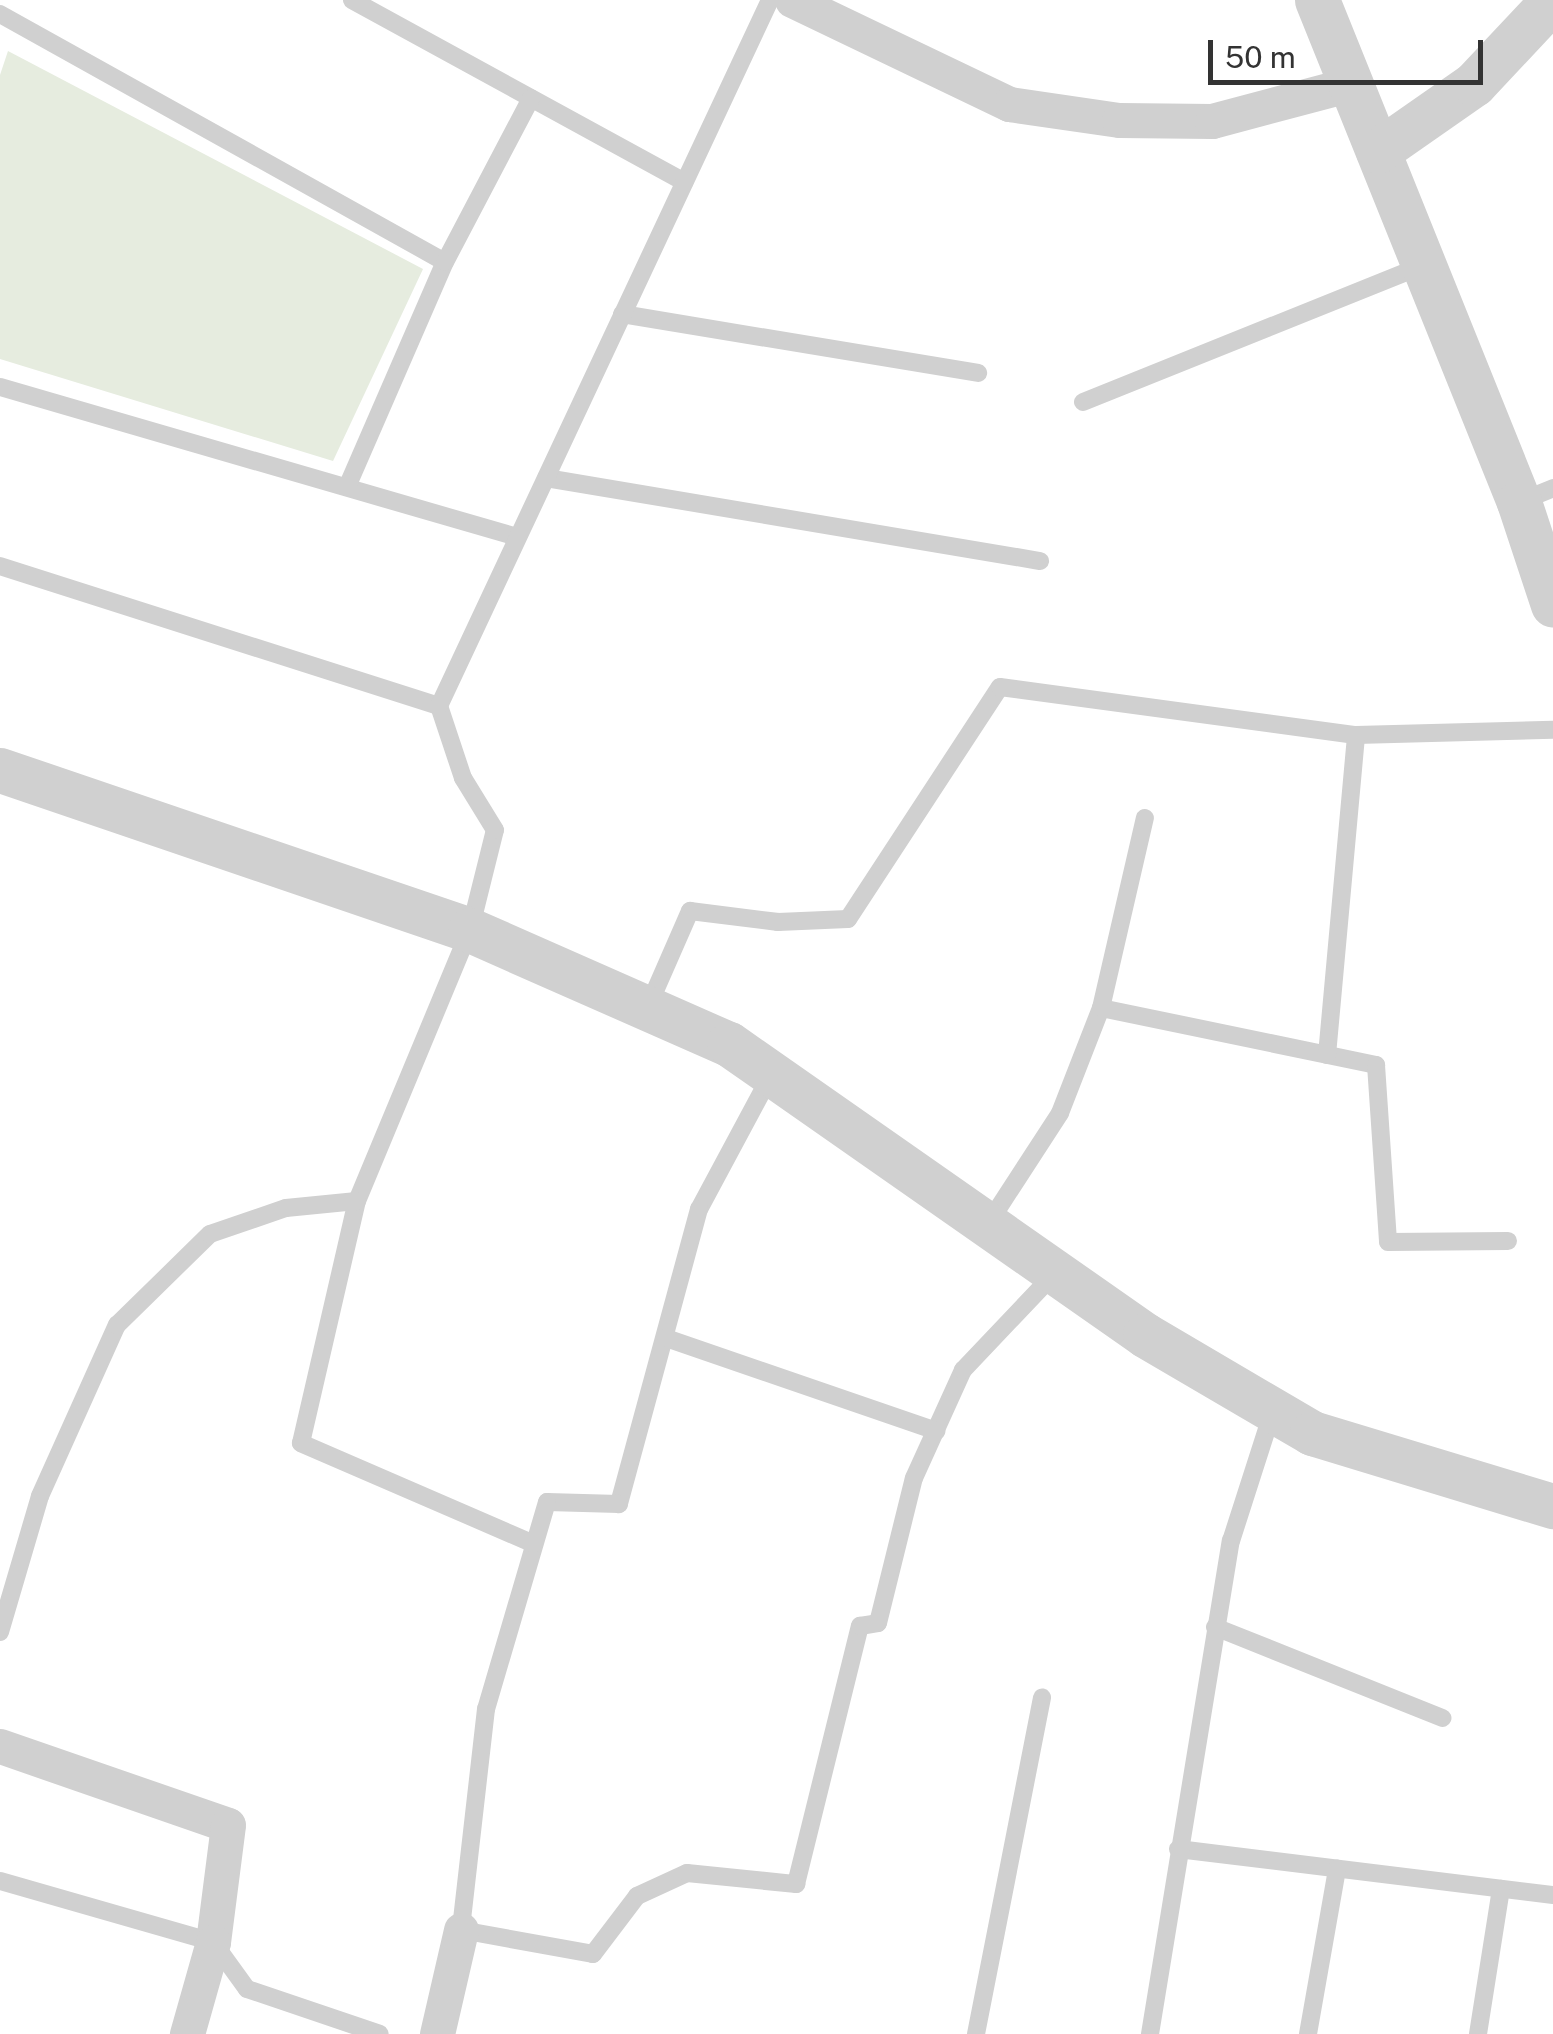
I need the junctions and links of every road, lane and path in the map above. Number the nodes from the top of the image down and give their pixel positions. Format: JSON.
{"nodes":[{"id":1,"x":352,"y":0,"type":"edge"},
{"id":2,"x":770,"y":0,"type":"edge"},
{"id":3,"x":792,"y":0,"type":"edge"},
{"id":4,"x":1317,"y":0,"type":"edge"},
{"id":5,"x":1553,"y":0,"type":"edge"},
{"id":6,"x":0,"y":14,"type":"edge"},
{"id":7,"x":1351,"y":84,"type":"junction"},
{"id":8,"x":530,"y":98,"type":"junction"},
{"id":9,"x":1378,"y":151,"type":"junction"},
{"id":10,"x":684,"y":182,"type":"junction"},
{"id":11,"x":445,"y":262,"type":"junction"},
{"id":12,"x":1424,"y":265,"type":"junction"},
{"id":13,"x":622,"y":314,"type":"junction"},
{"id":14,"x":978,"y":374,"type":"dead end"},
{"id":15,"x":0,"y":387,"type":"edge"},
{"id":16,"x":1082,"y":402,"type":"dead end"},
{"id":17,"x":546,"y":478,"type":"junction"},
{"id":18,"x":347,"y":488,"type":"junction"},
{"id":19,"x":1536,"y":495,"type":"edge"},
{"id":20,"x":518,"y":537,"type":"junction"},
{"id":21,"x":1040,"y":561,"type":"dead end"},
{"id":22,"x":0,"y":566,"type":"edge"},
{"id":23,"x":1553,"y":606,"type":"edge"},
{"id":24,"x":439,"y":706,"type":"junction"},
{"id":25,"x":1553,"y":730,"type":"edge"},
{"id":26,"x":1356,"y":734,"type":"junction"},
{"id":27,"x":0,"y":770,"type":"edge"},
{"id":28,"x":1144,"y":818,"type":"dead end"},
{"id":29,"x":470,"y":930,"type":"junction"},
{"id":30,"x":648,"y":1008,"type":"junction"},
{"id":31,"x":1100,"y":1008,"type":"junction"},
{"id":32,"x":1327,"y":1055,"type":"junction"},
{"id":33,"x":772,"y":1074,"type":"junction"},
{"id":34,"x":357,"y":1201,"type":"junction"},
{"id":35,"x":988,"y":1225,"type":"junction"},
{"id":36,"x":1508,"y":1242,"type":"dead end"},
{"id":37,"x":1056,"y":1272,"type":"junction"},
{"id":38,"x":666,"y":1338,"type":"junction"},
{"id":39,"x":1273,"y":1410,"type":"junction"},
{"id":40,"x":936,"y":1430,"type":"junction"},
{"id":41,"x":1553,"y":1506,"type":"edge"},
{"id":42,"x":534,"y":1544,"type":"junction"},
{"id":43,"x":1214,"y":1627,"type":"junction"},
{"id":44,"x":0,"y":1632,"type":"edge"},
{"id":45,"x":1042,"y":1697,"type":"dead end"},
{"id":46,"x":1442,"y":1718,"type":"dead end"},
{"id":47,"x":0,"y":1746,"type":"edge"},
{"id":48,"x":1178,"y":1849,"type":"junction"},
{"id":49,"x":1337,"y":1869,"type":"junction"},
{"id":50,"x":0,"y":1881,"type":"edge"},
{"id":51,"x":1501,"y":1889,"type":"junction"},
{"id":52,"x":1553,"y":1895,"type":"edge"},
{"id":53,"x":461,"y":1930,"type":"junction"},
{"id":54,"x":214,"y":1942,"type":"junction"},
{"id":55,"x":187,"y":2034,"type":"edge"},
{"id":56,"x":380,"y":2034,"type":"edge"},
{"id":57,"x":437,"y":2034,"type":"edge"},
{"id":58,"x":976,"y":2034,"type":"edge"},
{"id":59,"x":1150,"y":2034,"type":"edge"},
{"id":60,"x":1308,"y":2034,"type":"edge"},
{"id":61,"x":1478,"y":2034,"type":"edge"}],
"edges":[{"from":1,"to":8,"type":"lane"},
{"from":2,"to":10,"type":"lane"},
{"from":3,"to":7,"type":"street"},
{"from":4,"to":7,"type":"street"},
{"from":5,"to":9,"type":"street"},
{"from":6,"to":11,"type":"lane"},
{"from":7,"to":9,"type":"street"},
{"from":8,"to":10,"type":"lane"},
{"from":8,"to":11,"type":"lane"},
{"from":9,"to":12,"type":"street"},
{"from":10,"to":13,"type":"lane"},
{"from":11,"to":18,"type":"lane"},
{"from":12,"to":16,"type":"lane"},
{"from":12,"to":19,"type":"street"},
{"from":13,"to":14,"type":"lane"},
{"from":13,"to":17,"type":"lane"},
{"from":15,"to":18,"type":"lane"},
{"from":17,"to":20,"type":"lane"},
{"from":17,"to":21,"type":"lane"},
{"from":18,"to":20,"type":"lane"},
{"from":19,"to":23,"type":"street"},
{"from":20,"to":24,"type":"lane"},
{"from":22,"to":24,"type":"lane"},
{"from":24,"to":29,"type":"lane"},
{"from":25,"to":26,"type":"lane"},
{"from":26,"to":30,"type":"lane"},
{"from":26,"to":32,"type":"lane"},
{"from":27,"to":29,"type":"street"},
{"from":28,"to":31,"type":"lane"},
{"from":29,"to":30,"type":"street"},
{"from":29,"to":34,"type":"lane"},
{"from":30,"to":33,"type":"street"},
{"from":31,"to":32,"type":"lane"},
{"from":31,"to":35,"type":"lane"},
{"from":32,"to":36,"type":"lane"},
{"from":33,"to":35,"type":"street"},
{"from":33,"to":38,"type":"lane"},
{"from":34,"to":42,"type":"lane"},
{"from":34,"to":44,"type":"lane"},
{"from":35,"to":37,"type":"street"},
{"from":37,"to":39,"type":"street"},
{"from":37,"to":40,"type":"lane"},
{"from":38,"to":40,"type":"lane"},
{"from":38,"to":42,"type":"lane"},
{"from":39,"to":41,"type":"street"},
{"from":39,"to":43,"type":"lane"},
{"from":40,"to":53,"type":"lane"},
{"from":42,"to":53,"type":"lane"},
{"from":43,"to":46,"type":"lane"},
{"from":43,"to":48,"type":"lane"},
{"from":45,"to":58,"type":"lane"},
{"from":47,"to":54,"type":"street"},
{"from":48,"to":49,"type":"lane"},
{"from":48,"to":59,"type":"lane"},
{"from":49,"to":51,"type":"lane"},
{"from":49,"to":60,"type":"lane"},
{"from":50,"to":54,"type":"lane"},
{"from":51,"to":52,"type":"lane"},
{"from":51,"to":61,"type":"lane"},
{"from":53,"to":57,"type":"street"},
{"from":54,"to":55,"type":"street"},
{"from":54,"to":56,"type":"lane"}]}
